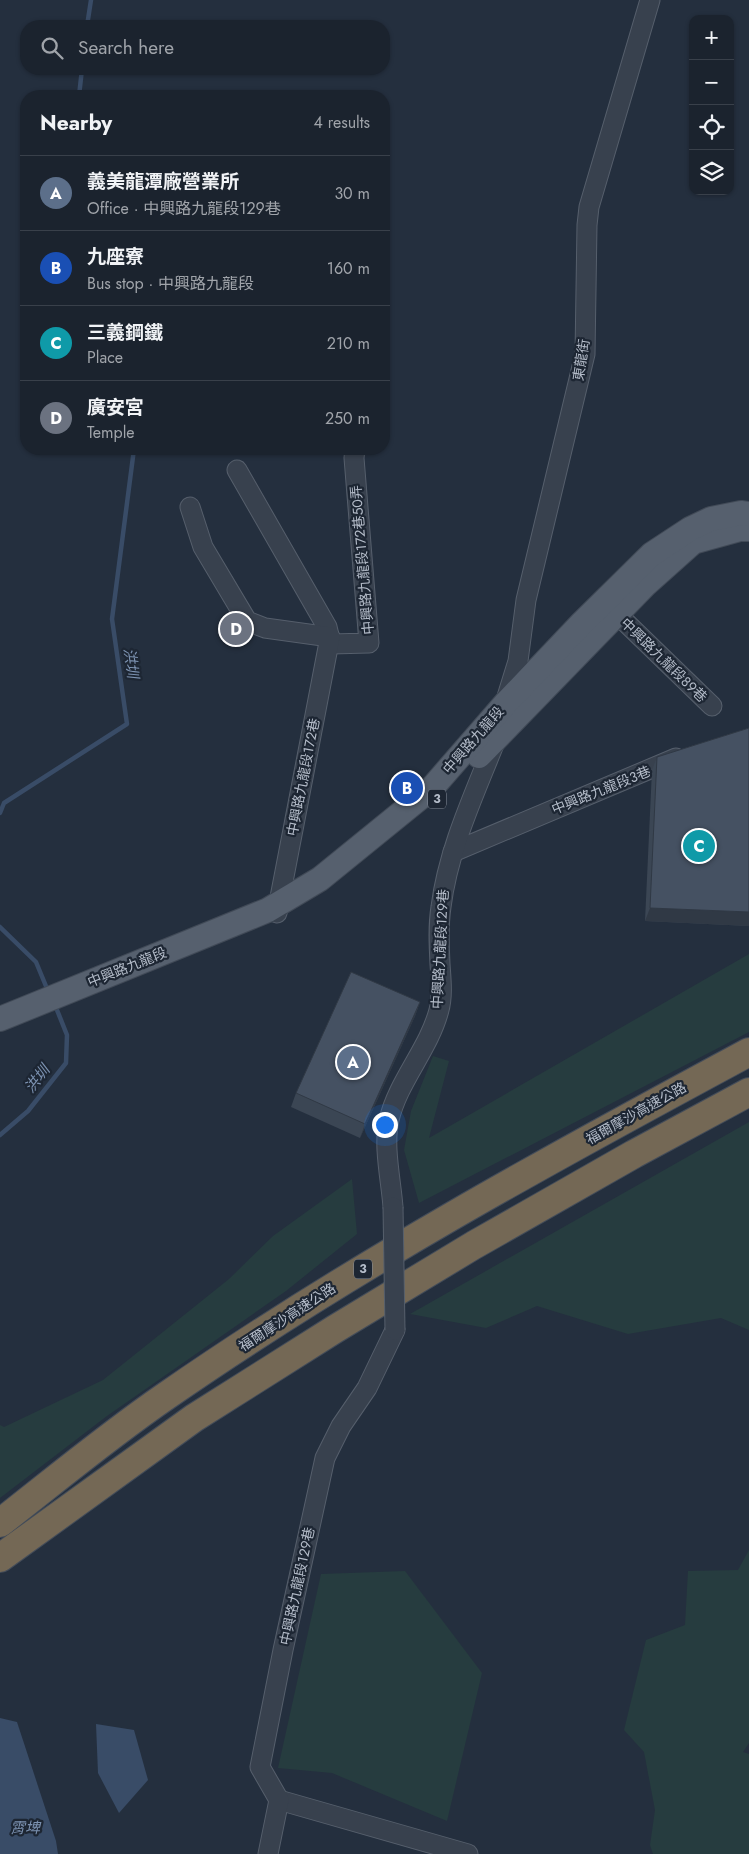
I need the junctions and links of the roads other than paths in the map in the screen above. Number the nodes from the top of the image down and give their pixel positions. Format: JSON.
{"nodes":[{"id":1,"x":650,"y":0,"type":"edge"},
{"id":2,"x":354,"y":455,"type":"edge"},
{"id":3,"x":237,"y":470,"type":"dead end"},
{"id":4,"x":190,"y":507,"type":"dead end"},
{"id":5,"x":749,"y":514,"type":"edge"},
{"id":6,"x":749,"y":528,"type":"edge"},
{"id":7,"x":617,"y":614,"type":"junction"},
{"id":8,"x":330,"y":637,"type":"junction"},
{"id":9,"x":712,"y":706,"type":"dead end"},
{"id":10,"x":501,"y":721,"type":"junction"},
{"id":11,"x":695,"y":750,"type":"edge"},
{"id":12,"x":453,"y":852,"type":"junction"},
{"id":13,"x":277,"y":910,"type":"junction"},
{"id":14,"x":34,"y":1012,"type":"junction"},
{"id":15,"x":0,"y":1019,"type":"edge"},
{"id":16,"x":0,"y":1034,"type":"edge"},
{"id":17,"x":749,"y":1052,"type":"edge"},
{"id":18,"x":749,"y":1092,"type":"edge"},
{"id":19,"x":0,"y":1523,"type":"edge"},
{"id":20,"x":0,"y":1558,"type":"edge"},
{"id":21,"x":279,"y":1800,"type":"junction"},
{"id":22,"x":268,"y":1854,"type":"edge"},
{"id":23,"x":468,"y":1854,"type":"edge"}],
"edges":[{"from":1,"to":10,"type":"street","name":"東龍街"},
{"from":2,"to":8,"type":"street","name":"中興路九龍段172巷50弄"},
{"from":3,"to":8,"type":"street"},
{"from":4,"to":8,"type":"street"},
{"from":5,"to":10,"type":"main road","name":"中興路九龍段","number":"3"},
{"from":6,"to":7,"type":"main road","name":"中興路九龍段","number":"3"},
{"from":7,"to":9,"type":"street","name":"中興路九龍段89巷"},
{"from":7,"to":10,"type":"main road","name":"中興路九龍段","number":"3"},
{"from":8,"to":13,"type":"street","name":"中興路九龍段172巷"},
{"from":10,"to":12,"type":"street","name":"中興路九龍段129巷"},
{"from":10,"to":13,"type":"main road","name":"中興路九龍段","number":"3"},
{"from":10,"to":13,"type":"main road","name":"中興路九龍段","number":"3"},
{"from":11,"to":12,"type":"street","name":"中興路九龍段3巷"},
{"from":12,"to":21,"type":"street","name":"中興路九龍段129巷","bridge":true},
{"from":13,"to":14,"type":"main road","name":"中興路九龍段","number":"3"},
{"from":14,"to":15,"type":"main road","number":"3"},
{"from":14,"to":16,"type":"main road","number":"3"},
{"from":17,"to":19,"type":"highway","name":"福爾摩沙高速公路","number":"3"},
{"from":18,"to":20,"type":"highway"},
{"from":21,"to":22,"type":"street"},
{"from":21,"to":23,"type":"street"}]}
